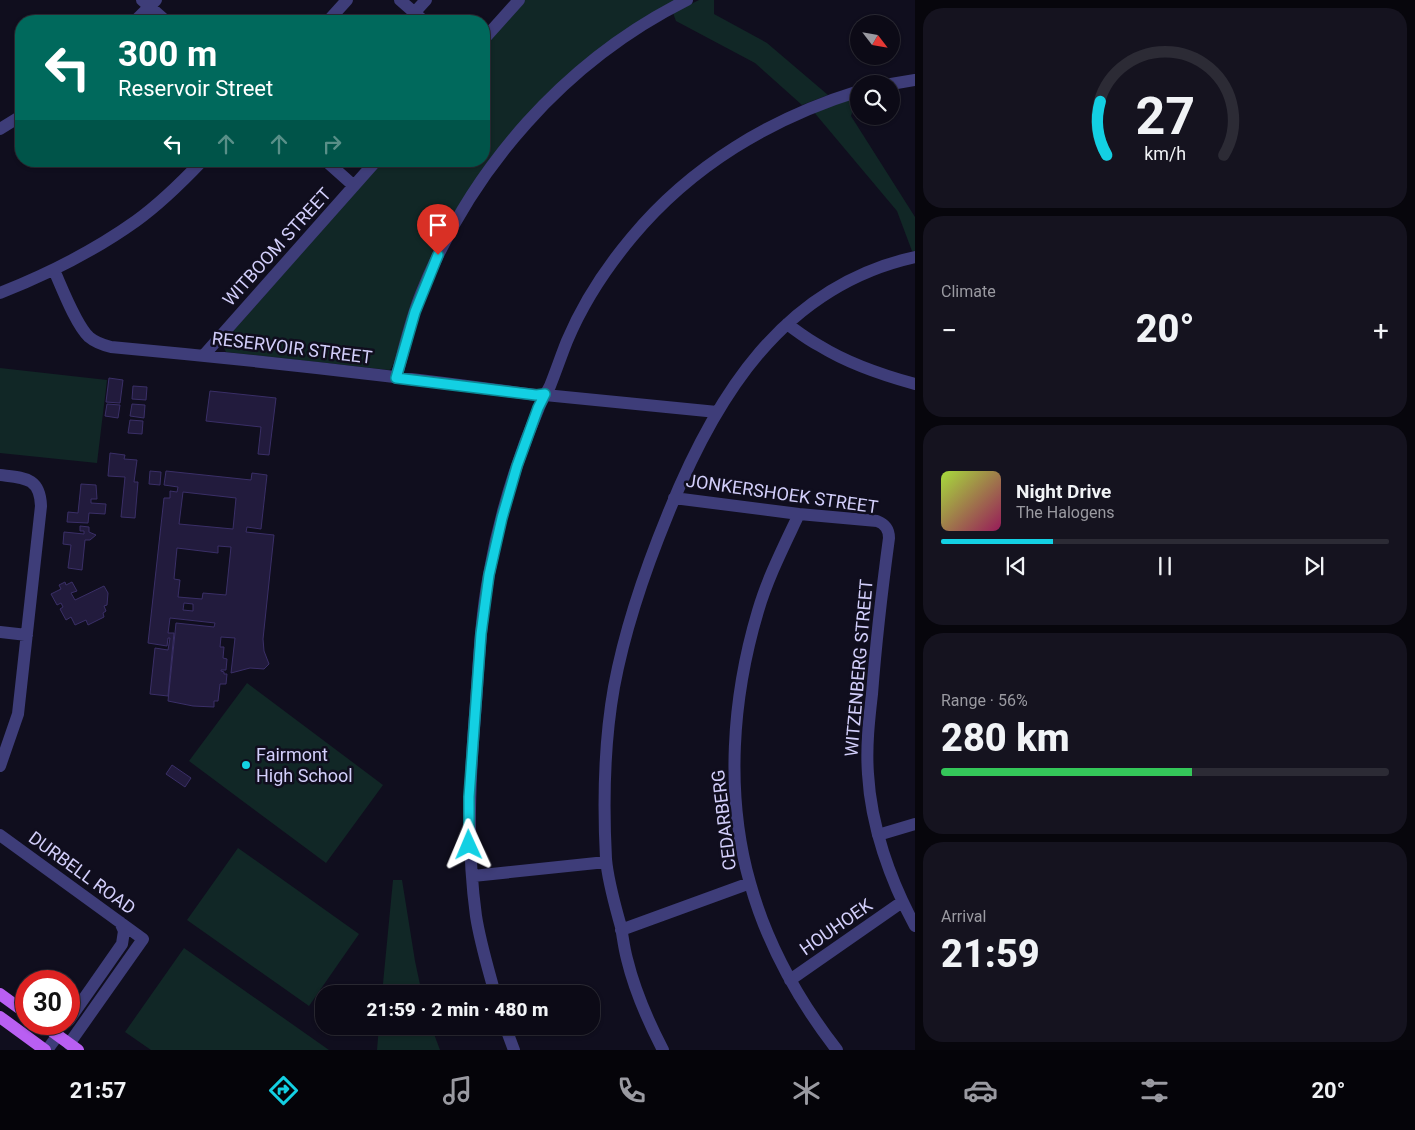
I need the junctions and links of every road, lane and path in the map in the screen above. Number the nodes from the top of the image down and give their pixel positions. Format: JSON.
{"nodes":[{"id":1,"x":347,"y":0,"type":"edge"},
{"id":2,"x":400,"y":0,"type":"edge"},
{"id":3,"x":426,"y":0,"type":"edge"},
{"id":4,"x":519,"y":0,"type":"edge"},
{"id":5,"x":687,"y":0,"type":"edge"},
{"id":6,"x":149,"y":2,"type":"edge"},
{"id":7,"x":414,"y":12,"type":"junction"},
{"id":8,"x":139,"y":15,"type":"edge"},
{"id":9,"x":161,"y":15,"type":"edge"},
{"id":10,"x":333,"y":15,"type":"edge"},
{"id":11,"x":417,"y":15,"type":"edge"},
{"id":12,"x":490,"y":32,"type":"edge"},
{"id":13,"x":915,"y":80,"type":"edge"},
{"id":14,"x":900,"y":82,"type":"edge"},
{"id":15,"x":850,"y":94,"type":"edge"},
{"id":16,"x":15,"y":120,"type":"edge"},
{"id":17,"x":0,"y":129,"type":"edge"},
{"id":18,"x":196,"y":167,"type":"edge"},
{"id":19,"x":333,"y":167,"type":"edge"},
{"id":20,"x":371,"y":167,"type":"edge"},
{"id":21,"x":354,"y":186,"type":"junction"},
{"id":22,"x":915,"y":257,"type":"edge"},
{"id":23,"x":54,"y":270,"type":"junction"},
{"id":24,"x":0,"y":293,"type":"edge"},
{"id":25,"x":787,"y":324,"type":"junction"},
{"id":26,"x":204,"y":355,"type":"junction"},
{"id":27,"x":396,"y":378,"type":"junction"},
{"id":28,"x":915,"y":384,"type":"edge"},
{"id":29,"x":545,"y":394,"type":"junction"},
{"id":30,"x":717,"y":412,"type":"junction"},
{"id":31,"x":0,"y":476,"type":"edge"},
{"id":32,"x":674,"y":498,"type":"junction"},
{"id":33,"x":799,"y":514,"type":"junction"},
{"id":34,"x":885,"y":526,"type":"joint"},
{"id":35,"x":0,"y":632,"type":"edge"},
{"id":36,"x":27,"y":635,"type":"junction"},
{"id":37,"x":0,"y":766,"type":"edge"},
{"id":38,"x":915,"y":824,"type":"edge"},
{"id":39,"x":0,"y":835,"type":"edge"},
{"id":40,"x":878,"y":835,"type":"junction"},
{"id":41,"x":606,"y":862,"type":"junction"},
{"id":42,"x":473,"y":876,"type":"junction"},
{"id":43,"x":750,"y":883,"type":"junction"},
{"id":44,"x":902,"y":902,"type":"junction"},
{"id":45,"x":120,"y":922,"type":"junction"},
{"id":46,"x":915,"y":926,"type":"edge"},
{"id":47,"x":622,"y":930,"type":"junction"},
{"id":48,"x":790,"y":980,"type":"junction"},
{"id":49,"x":493,"y":985,"type":"edge"},
{"id":50,"x":0,"y":994,"type":"edge"},
{"id":51,"x":80,"y":1004,"type":"edge"},
{"id":52,"x":15,"y":1005,"type":"edge"},
{"id":53,"x":0,"y":1018,"type":"edge"},
{"id":54,"x":58,"y":1035,"type":"joint"},
{"id":55,"x":508,"y":1035,"type":"edge"},
{"id":56,"x":71,"y":1048,"type":"edge"},
{"id":57,"x":46,"y":1050,"type":"edge"},
{"id":58,"x":514,"y":1050,"type":"edge"},
{"id":59,"x":662,"y":1050,"type":"edge"},
{"id":60,"x":837,"y":1050,"type":"edge"}],
"edges":[{"from":1,"to":10,"type":"street"},
{"from":2,"to":7,"type":"street"},
{"from":3,"to":7,"type":"street"},
{"from":4,"to":12,"type":"street"},
{"from":5,"to":27,"type":"street"},
{"from":6,"to":8,"type":"street"},
{"from":6,"to":9,"type":"street"},
{"from":7,"to":11,"type":"street"},
{"from":13,"to":14,"type":"street"},
{"from":15,"to":29,"type":"street"},
{"from":16,"to":17,"type":"street"},
{"from":18,"to":23,"type":"street"},
{"from":19,"to":21,"type":"street"},
{"from":20,"to":21,"type":"street","name":"WITBOOM STREET"},
{"from":21,"to":26,"type":"street","name":"WITBOOM STREET"},
{"from":22,"to":25,"type":"street"},
{"from":23,"to":24,"type":"street"},
{"from":23,"to":26,"type":"street","name":"RESERVOIR STREET"},
{"from":25,"to":28,"type":"street"},
{"from":25,"to":30,"type":"street"},
{"from":26,"to":27,"type":"street","name":"RESERVOIR STREET"},
{"from":27,"to":29,"type":"street","name":"RESERVOIR STREET"},
{"from":29,"to":30,"type":"street","name":"RESERVOIR STREET"},
{"from":29,"to":42,"type":"street"},
{"from":30,"to":32,"type":"street"},
{"from":31,"to":36,"type":"street"},
{"from":32,"to":33,"type":"street","name":"JONKERSHOEK STREET"},
{"from":32,"to":41,"type":"street"},
{"from":33,"to":34,"type":"street","name":"JONKERSHOEK STREET"},
{"from":33,"to":43,"type":"street","name":"CEDARBERG"},
{"from":34,"to":40,"type":"street","name":"WITZENBERG STREET"},
{"from":35,"to":36,"type":"street"},
{"from":36,"to":37,"type":"street"},
{"from":38,"to":40,"type":"street"},
{"from":39,"to":45,"type":"street","name":"DURBELL ROAD"},
{"from":40,"to":44,"type":"street","name":"WITZENBERG STREET"},
{"from":41,"to":42,"type":"street"},
{"from":41,"to":47,"type":"street"},
{"from":42,"to":49,"type":"street"},
{"from":43,"to":47,"type":"street"},
{"from":43,"to":48,"type":"street","name":"CEDARBERG"},
{"from":44,"to":46,"type":"street","name":"WITZENBERG STREET"},
{"from":44,"to":48,"type":"street","name":"HOUHOEK"},
{"from":45,"to":51,"type":"street"},
{"from":45,"to":56,"type":"street","name":"DURBELL ROAD"},
{"from":47,"to":59,"type":"street"},
{"from":48,"to":60,"type":"street","name":"CEDARBERG"},
{"from":50,"to":52,"type":"main road"},
{"from":53,"to":57,"type":"main road"},
{"from":54,"to":56,"type":"main road"},
{"from":54,"to":57,"type":"street"},
{"from":55,"to":58,"type":"street"}]}
